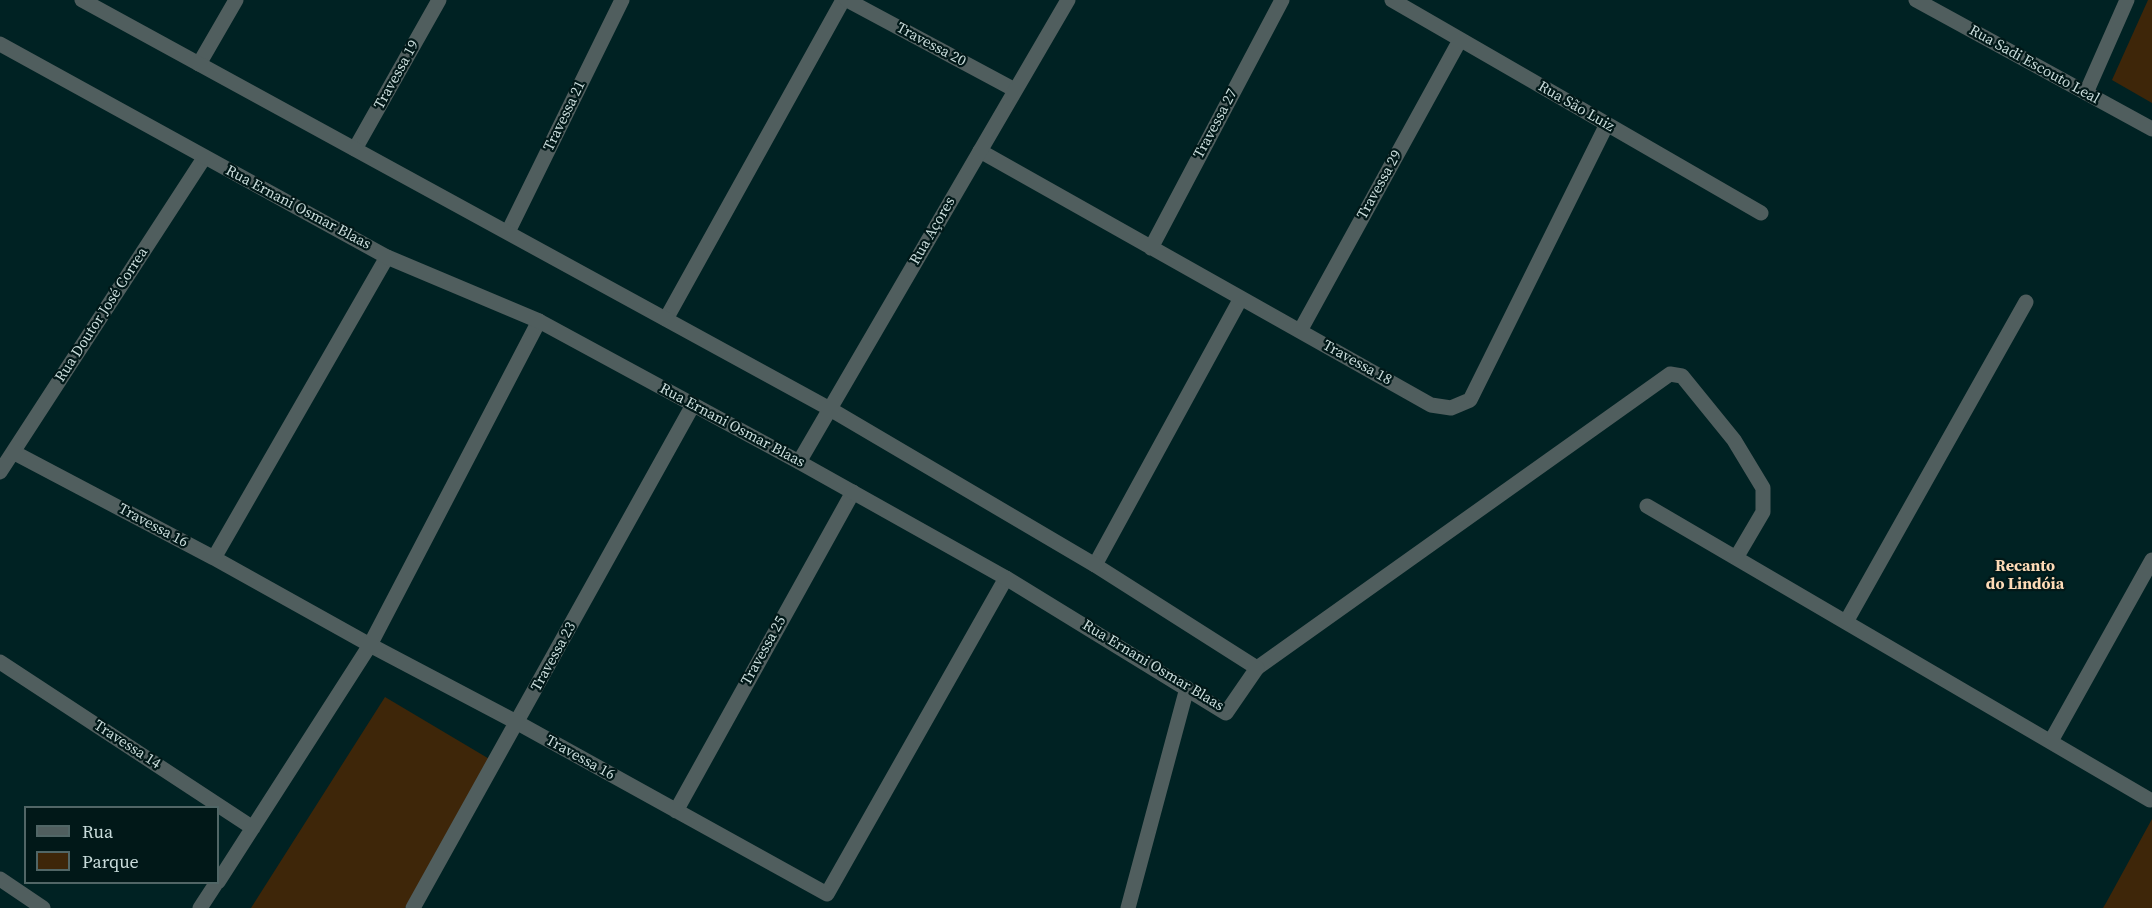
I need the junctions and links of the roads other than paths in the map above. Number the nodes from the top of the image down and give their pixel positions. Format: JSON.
{"nodes":[{"id":1,"x":82,"y":0,"type":"edge"},
{"id":2,"x":236,"y":0,"type":"edge"},
{"id":3,"x":439,"y":0,"type":"edge"},
{"id":4,"x":622,"y":0,"type":"edge"},
{"id":5,"x":845,"y":0,"type":"edge"},
{"id":6,"x":1068,"y":0,"type":"edge"},
{"id":7,"x":1282,"y":0,"type":"edge"},
{"id":8,"x":1392,"y":0,"type":"edge"},
{"id":9,"x":1916,"y":0,"type":"edge"},
{"id":10,"x":2127,"y":0,"type":"edge"},
{"id":11,"x":1460,"y":40,"type":"junction"},
{"id":12,"x":0,"y":44,"type":"edge"},
{"id":13,"x":199,"y":64,"type":"junction"},
{"id":14,"x":1015,"y":90,"type":"junction"},
{"id":15,"x":2086,"y":93,"type":"junction"},
{"id":16,"x":1607,"y":124,"type":"junction"},
{"id":17,"x":2152,"y":129,"type":"edge"},
{"id":18,"x":355,"y":149,"type":"junction"},
{"id":19,"x":980,"y":151,"type":"junction"},
{"id":20,"x":204,"y":158,"type":"junction"},
{"id":21,"x":1761,"y":213,"type":"dead end"},
{"id":22,"x":508,"y":232,"type":"junction"},
{"id":23,"x":1151,"y":248,"type":"junction"},
{"id":24,"x":387,"y":257,"type":"junction"},
{"id":25,"x":1241,"y":298,"type":"junction"},
{"id":26,"x":2026,"y":302,"type":"dead end"},
{"id":27,"x":666,"y":319,"type":"junction"},
{"id":28,"x":539,"y":321,"type":"junction"},
{"id":29,"x":1300,"y":331,"type":"junction"},
{"id":30,"x":693,"y":405,"type":"junction"},
{"id":31,"x":830,"y":409,"type":"junction"},
{"id":32,"x":13,"y":452,"type":"junction"},
{"id":33,"x":799,"y":462,"type":"junction"},
{"id":34,"x":0,"y":472,"type":"edge"},
{"id":35,"x":853,"y":492,"type":"junction"},
{"id":36,"x":1647,"y":506,"type":"dead end"},
{"id":37,"x":214,"y":558,"type":"junction"},
{"id":38,"x":1736,"y":558,"type":"junction"},
{"id":39,"x":2152,"y":560,"type":"edge"},
{"id":40,"x":1095,"y":565,"type":"junction"},
{"id":41,"x":1006,"y":578,"type":"junction"},
{"id":42,"x":1846,"y":622,"type":"junction"},
{"id":43,"x":370,"y":645,"type":"junction"},
{"id":44,"x":0,"y":662,"type":"edge"},
{"id":45,"x":1257,"y":668,"type":"junction"},
{"id":46,"x":1187,"y":688,"type":"junction"},
{"id":47,"x":518,"y":723,"type":"junction"},
{"id":48,"x":2051,"y":741,"type":"junction"},
{"id":49,"x":2150,"y":800,"type":"dead end"},
{"id":50,"x":676,"y":811,"type":"junction"},
{"id":51,"x":254,"y":828,"type":"junction"},
{"id":52,"x":0,"y":879,"type":"edge"},
{"id":53,"x":219,"y":879,"type":"edge"},
{"id":54,"x":216,"y":884,"type":"edge"},
{"id":55,"x":418,"y":906,"type":"edge"},
{"id":56,"x":43,"y":908,"type":"edge"},
{"id":57,"x":200,"y":908,"type":"edge"},
{"id":58,"x":1128,"y":908,"type":"edge"}],
"edges":[{"from":1,"to":13,"type":"street"},
{"from":2,"to":13,"type":"street"},
{"from":3,"to":18,"type":"street","name":"Travessa 19"},
{"from":4,"to":22,"type":"street","name":"Travessa 21"},
{"from":5,"to":14,"type":"street","name":"Travessa 20"},
{"from":5,"to":27,"type":"street"},
{"from":6,"to":14,"type":"street","name":"Rua Açores"},
{"from":7,"to":23,"type":"street","name":"Travessa 27"},
{"from":8,"to":11,"type":"street","name":"Rua São Luiz"},
{"from":9,"to":15,"type":"street","name":"Rua Sadi Escouto Leal"},
{"from":10,"to":15,"type":"street"},
{"from":11,"to":16,"type":"street","name":"Rua São Luiz"},
{"from":11,"to":29,"type":"street","name":"Travessa 29"},
{"from":12,"to":20,"type":"street","name":"Rua Ernani Osmar Blaas"},
{"from":13,"to":18,"type":"street"},
{"from":14,"to":19,"type":"street","name":"Rua Açores"},
{"from":15,"to":17,"type":"street","name":"Rua Sadi Escouto Leal"},
{"from":16,"to":21,"type":"street","name":"Rua São Luiz"},
{"from":16,"to":29,"type":"street","name":"Travessa 18"},
{"from":18,"to":22,"type":"street"},
{"from":19,"to":23,"type":"street","name":"Travessa 18"},
{"from":19,"to":31,"type":"street","name":"Rua Açores"},
{"from":20,"to":24,"type":"street","name":"Rua Ernani Osmar Blaas"},
{"from":20,"to":32,"type":"street","name":"Rua Doutor José Correa"},
{"from":22,"to":27,"type":"street"},
{"from":23,"to":25,"type":"street","name":"Travessa 18"},
{"from":24,"to":28,"type":"street","name":"Rua Ernani Osmar Blaas"},
{"from":24,"to":37,"type":"street"},
{"from":25,"to":29,"type":"street","name":"Travessa 18"},
{"from":25,"to":40,"type":"street"},
{"from":26,"to":42,"type":"street"},
{"from":27,"to":31,"type":"street"},
{"from":28,"to":30,"type":"street","name":"Rua Ernani Osmar Blaas"},
{"from":28,"to":43,"type":"street"},
{"from":30,"to":33,"type":"street","name":"Rua Ernani Osmar Blaas"},
{"from":30,"to":47,"type":"street","name":"Travessa 23"},
{"from":31,"to":33,"type":"street","name":"Rua Açores"},
{"from":31,"to":40,"type":"street"},
{"from":32,"to":34,"type":"street","name":"Rua Doutor José Correa"},
{"from":32,"to":37,"type":"street","name":"Travessa 16"},
{"from":33,"to":35,"type":"street","name":"Rua Ernani Osmar Blaas"},
{"from":35,"to":41,"type":"street","name":"Rua Ernani Osmar Blaas"},
{"from":35,"to":50,"type":"street","name":"Travessa 25"},
{"from":36,"to":38,"type":"street"},
{"from":37,"to":43,"type":"street","name":"Travessa 16"},
{"from":38,"to":42,"type":"street"},
{"from":38,"to":45,"type":"street"},
{"from":39,"to":48,"type":"street"},
{"from":40,"to":45,"type":"street"},
{"from":41,"to":46,"type":"street","name":"Rua Ernani Osmar Blaas"},
{"from":41,"to":50,"type":"street","name":"Travessa 16"},
{"from":42,"to":48,"type":"street"},
{"from":43,"to":47,"type":"street","name":"Travessa 16"},
{"from":43,"to":51,"type":"street"},
{"from":44,"to":51,"type":"street","name":"Travessa 14"},
{"from":45,"to":46,"type":"street","name":"Rua Ernani Osmar Blaas"},
{"from":46,"to":58,"type":"street"},
{"from":47,"to":50,"type":"street","name":"Travessa 16"},
{"from":47,"to":55,"type":"street","name":"Travessa 23"},
{"from":48,"to":49,"type":"street"},
{"from":51,"to":53,"type":"street"},
{"from":52,"to":56,"type":"street"},
{"from":54,"to":57,"type":"street"}]}
